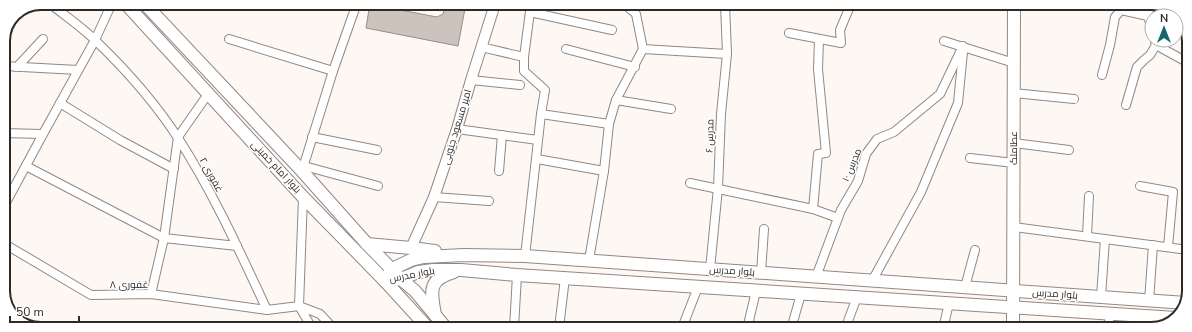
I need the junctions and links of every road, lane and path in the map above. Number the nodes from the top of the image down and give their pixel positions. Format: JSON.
{"nodes":[{"id":1,"x":58,"y":10,"type":"edge"},
{"id":2,"x":109,"y":10,"type":"edge"},
{"id":3,"x":131,"y":10,"type":"edge"},
{"id":4,"x":151,"y":10,"type":"edge"},
{"id":5,"x":352,"y":10,"type":"edge"},
{"id":6,"x":493,"y":10,"type":"edge"},
{"id":7,"x":631,"y":10,"type":"edge"},
{"id":8,"x":725,"y":10,"type":"edge"},
{"id":9,"x":848,"y":10,"type":"edge"},
{"id":10,"x":1014,"y":10,"type":"edge"},
{"id":11,"x":1118,"y":10,"type":"edge"},
{"id":12,"x":1129,"y":10,"type":"edge"},
{"id":13,"x":530,"y":12,"type":"joint"},
{"id":14,"x":1144,"y":15,"type":"edge"},
{"id":15,"x":612,"y":30,"type":"dead end"},
{"id":16,"x":789,"y":33,"type":"dead end"},
{"id":17,"x":43,"y":39,"type":"dead end"},
{"id":18,"x":229,"y":39,"type":"dead end"},
{"id":19,"x":819,"y":39,"type":"junction"},
{"id":20,"x":95,"y":40,"type":"junction"},
{"id":21,"x":944,"y":40,"type":"dead end"},
{"id":22,"x":963,"y":46,"type":"junction"},
{"id":23,"x":481,"y":47,"type":"junction"},
{"id":24,"x":1154,"y":48,"type":"edge"},
{"id":25,"x":1166,"y":48,"type":"edge"},
{"id":26,"x":566,"y":49,"type":"dead end"},
{"id":27,"x":643,"y":49,"type":"junction"},
{"id":28,"x":727,"y":54,"type":"junction"},
{"id":29,"x":524,"y":57,"type":"junction"},
{"id":30,"x":1182,"y":59,"type":"edge"},
{"id":31,"x":1014,"y":63,"type":"junction"},
{"id":32,"x":10,"y":66,"type":"edge"},
{"id":33,"x":17,"y":67,"type":"junction"},
{"id":34,"x":634,"y":67,"type":"junction"},
{"id":35,"x":78,"y":70,"type":"junction"},
{"id":36,"x":333,"y":71,"type":"junction"},
{"id":37,"x":1102,"y":74,"type":"dead end"},
{"id":38,"x":471,"y":80,"type":"junction"},
{"id":39,"x":520,"y":85,"type":"dead end"},
{"id":40,"x":1014,"y":93,"type":"junction"},
{"id":41,"x":208,"y":94,"type":"junction"},
{"id":42,"x":1074,"y":99,"type":"dead end"},
{"id":43,"x":616,"y":100,"type":"junction"},
{"id":44,"x":60,"y":103,"type":"junction"},
{"id":45,"x":1126,"y":105,"type":"dead end"},
{"id":46,"x":671,"y":109,"type":"dead end"},
{"id":47,"x":541,"y":114,"type":"junction"},
{"id":48,"x":609,"y":124,"type":"junction"},
{"id":49,"x":457,"y":129,"type":"junction"},
{"id":50,"x":10,"y":133,"type":"edge"},
{"id":51,"x":43,"y":134,"type":"junction"},
{"id":52,"x":502,"y":135,"type":"junction"},
{"id":53,"x":178,"y":137,"type":"junction"},
{"id":54,"x":312,"y":137,"type":"junction"},
{"id":55,"x":272,"y":140,"type":"junction"},
{"id":56,"x":538,"y":140,"type":"junction"},
{"id":57,"x":1014,"y":143,"type":"junction"},
{"id":58,"x":260,"y":149,"type":"junction"},
{"id":59,"x":376,"y":150,"type":"dead end"},
{"id":60,"x":1069,"y":150,"type":"dead end"},
{"id":61,"x":970,"y":158,"type":"dead end"},
{"id":62,"x":537,"y":159,"type":"junction"},
{"id":63,"x":1014,"y":163,"type":"junction"},
{"id":64,"x":26,"y":166,"type":"junction"},
{"id":65,"x":174,"y":169,"type":"junction"},
{"id":66,"x":303,"y":169,"type":"junction"},
{"id":67,"x":499,"y":171,"type":"dead end"},
{"id":68,"x":604,"y":171,"type":"junction"},
{"id":69,"x":690,"y":183,"type":"dead end"},
{"id":70,"x":378,"y":186,"type":"dead end"},
{"id":71,"x":1140,"y":186,"type":"dead end"},
{"id":72,"x":718,"y":188,"type":"junction"},
{"id":73,"x":10,"y":189,"type":"edge"},
{"id":74,"x":1089,"y":196,"type":"dead end"},
{"id":75,"x":303,"y":197,"type":"junction"},
{"id":76,"x":434,"y":197,"type":"junction"},
{"id":77,"x":489,"y":201,"type":"dead end"},
{"id":78,"x":813,"y":209,"type":"junction"},
{"id":79,"x":838,"y":218,"type":"junction"},
{"id":80,"x":1014,"y":227,"type":"junction"},
{"id":81,"x":764,"y":229,"type":"dead end"},
{"id":82,"x":1087,"y":236,"type":"junction"},
{"id":83,"x":164,"y":238,"type":"junction"},
{"id":84,"x":1105,"y":239,"type":"junction"},
{"id":85,"x":367,"y":244,"type":"junction"},
{"id":86,"x":1153,"y":245,"type":"junction"},
{"id":87,"x":237,"y":246,"type":"junction"},
{"id":88,"x":10,"y":247,"type":"edge"},
{"id":89,"x":1168,"y":247,"type":"junction"},
{"id":90,"x":411,"y":248,"type":"junction"},
{"id":91,"x":1182,"y":249,"type":"edge"},
{"id":92,"x":975,"y":250,"type":"dead end"},
{"id":93,"x":464,"y":255,"type":"junction"},
{"id":94,"x":526,"y":256,"type":"junction"},
{"id":95,"x":589,"y":260,"type":"junction"},
{"id":96,"x":392,"y":269,"type":"junction"},
{"id":97,"x":710,"y":269,"type":"junction"},
{"id":98,"x":461,"y":270,"type":"junction"},
{"id":99,"x":761,"y":273,"type":"junction"},
{"id":100,"x":517,"y":275,"type":"junction"},
{"id":101,"x":816,"y":277,"type":"junction"},
{"id":102,"x":565,"y":278,"type":"junction"},
{"id":103,"x":401,"y":279,"type":"junction"},
{"id":104,"x":386,"y":281,"type":"junction"},
{"id":105,"x":872,"y":281,"type":"junction"},
{"id":106,"x":704,"y":287,"type":"junction"},
{"id":107,"x":965,"y":287,"type":"junction"},
{"id":108,"x":756,"y":291,"type":"junction"},
{"id":109,"x":1014,"y":291,"type":"junction"},
{"id":110,"x":150,"y":294,"type":"junction"},
{"id":111,"x":801,"y":294,"type":"junction"},
{"id":112,"x":857,"y":297,"type":"junction"},
{"id":113,"x":1101,"y":297,"type":"junction"},
{"id":114,"x":1149,"y":301,"type":"junction"},
{"id":115,"x":949,"y":303,"type":"junction"},
{"id":116,"x":1180,"y":303,"type":"edge"},
{"id":117,"x":299,"y":306,"type":"junction"},
{"id":118,"x":1013,"y":308,"type":"junction"},
{"id":119,"x":267,"y":310,"type":"junction"},
{"id":120,"x":1110,"y":314,"type":"junction"},
{"id":121,"x":436,"y":317,"type":"junction"},
{"id":122,"x":1168,"y":317,"type":"edge"},
{"id":123,"x":308,"y":322,"type":"edge"},
{"id":124,"x":327,"y":322,"type":"edge"},
{"id":125,"x":423,"y":322,"type":"edge"},
{"id":126,"x":432,"y":322,"type":"edge"},
{"id":127,"x":441,"y":322,"type":"edge"},
{"id":128,"x":514,"y":322,"type":"edge"},
{"id":129,"x":560,"y":322,"type":"edge"},
{"id":130,"x":685,"y":322,"type":"edge"},
{"id":131,"x":748,"y":322,"type":"edge"},
{"id":132,"x":793,"y":322,"type":"edge"},
{"id":133,"x":848,"y":322,"type":"edge"},
{"id":134,"x":945,"y":322,"type":"edge"},
{"id":135,"x":1013,"y":322,"type":"edge"},
{"id":136,"x":1109,"y":322,"type":"edge"}],
"edges":[{"from":1,"to":20,"type":"street","name":"غفوری ۲"},
{"from":2,"to":20,"type":"street"},
{"from":3,"to":41,"type":"main road","name":"بلوار امام خمینی"},
{"from":4,"to":55,"type":"main road","name":"بلوار امام خمینی"},
{"from":5,"to":36,"type":"street"},
{"from":6,"to":23,"type":"street","name":"امیر مسعود جنوبی"},
{"from":7,"to":27,"type":"street"},
{"from":8,"to":28,"type":"street","name":"مدرس ۶"},
{"from":9,"to":19,"type":"street"},
{"from":10,"to":31,"type":"main road","name":"عطاملک"},
{"from":11,"to":37,"type":"street"},
{"from":12,"to":14,"type":"street"},
{"from":13,"to":15,"type":"street"},
{"from":13,"to":29,"type":"street"},
{"from":16,"to":19,"type":"street"},
{"from":17,"to":33,"type":"street"},
{"from":18,"to":36,"type":"street"},
{"from":19,"to":78,"type":"street"},
{"from":20,"to":35,"type":"street"},
{"from":20,"to":53,"type":"street","name":"غفوری ۲"},
{"from":21,"to":22,"type":"street"},
{"from":22,"to":31,"type":"street"},
{"from":22,"to":79,"type":"street","name":"مدرس ۱۰"},
{"from":22,"to":105,"type":"street"},
{"from":23,"to":29,"type":"street"},
{"from":23,"to":38,"type":"street","name":"امیر مسعود جنوبی"},
{"from":24,"to":45,"type":"street"},
{"from":25,"to":30,"type":"street"},
{"from":26,"to":34,"type":"street"},
{"from":27,"to":28,"type":"street"},
{"from":27,"to":34,"type":"street"},
{"from":28,"to":72,"type":"street","name":"مدرس ۶"},
{"from":29,"to":47,"type":"street"},
{"from":31,"to":40,"type":"main road","name":"عطاملک"},
{"from":32,"to":33,"type":"street"},
{"from":33,"to":35,"type":"street"},
{"from":34,"to":43,"type":"street"},
{"from":35,"to":44,"type":"street"},
{"from":36,"to":54,"type":"street"},
{"from":38,"to":39,"type":"street"},
{"from":38,"to":49,"type":"street","name":"امیر مسعود جنوبی"},
{"from":40,"to":42,"type":"street"},
{"from":40,"to":57,"type":"main road","name":"عطاملک"},
{"from":41,"to":53,"type":"street"},
{"from":41,"to":58,"type":"main road","name":"بلوار امام خمینی"},
{"from":43,"to":46,"type":"street"},
{"from":43,"to":48,"type":"street"},
{"from":44,"to":51,"type":"street"},
{"from":44,"to":65,"type":"street"},
{"from":47,"to":48,"type":"street"},
{"from":47,"to":56,"type":"street"},
{"from":48,"to":68,"type":"street"},
{"from":49,"to":52,"type":"street"},
{"from":49,"to":76,"type":"street","name":"امیر مسعود جنوبی"},
{"from":50,"to":51,"type":"street"},
{"from":51,"to":64,"type":"street"},
{"from":52,"to":56,"type":"street"},
{"from":52,"to":67,"type":"street"},
{"from":53,"to":65,"type":"street"},
{"from":53,"to":87,"type":"street","name":"غفوری ۲"},
{"from":54,"to":59,"type":"street"},
{"from":54,"to":66,"type":"street"},
{"from":55,"to":58,"type":"main road"},
{"from":55,"to":66,"type":"main road","name":"بلوار امام خمینی"},
{"from":56,"to":62,"type":"street"},
{"from":57,"to":60,"type":"street"},
{"from":57,"to":63,"type":"main road","name":"عطاملک"},
{"from":58,"to":75,"type":"main road","name":"بلوار امام خمینی"},
{"from":61,"to":63,"type":"street"},
{"from":62,"to":68,"type":"street"},
{"from":62,"to":94,"type":"street"},
{"from":63,"to":80,"type":"main road","name":"عطاملک"},
{"from":64,"to":73,"type":"street"},
{"from":64,"to":83,"type":"street"},
{"from":65,"to":83,"type":"street"},
{"from":66,"to":70,"type":"street"},
{"from":66,"to":85,"type":"main road","name":"بلوار امام خمینی"},
{"from":68,"to":95,"type":"street"},
{"from":69,"to":72,"type":"street"},
{"from":71,"to":89,"type":"street"},
{"from":72,"to":78,"type":"street"},
{"from":72,"to":97,"type":"street","name":"مدرس ۶"},
{"from":74,"to":82,"type":"street"},
{"from":75,"to":104,"type":"main road","name":"بلوار امام خمینی"},
{"from":75,"to":117,"type":"street"},
{"from":76,"to":77,"type":"street"},
{"from":76,"to":90,"type":"street","name":"امیر مسعود جنوبی"},
{"from":78,"to":79,"type":"street"},
{"from":79,"to":101,"type":"street","name":"مدرس ۱۰"},
{"from":80,"to":82,"type":"street"},
{"from":80,"to":109,"type":"main road","name":"عطاملک"},
{"from":81,"to":99,"type":"street"},
{"from":82,"to":84,"type":"street"},
{"from":83,"to":87,"type":"street"},
{"from":83,"to":110,"type":"street"},
{"from":84,"to":86,"type":"street"},
{"from":84,"to":113,"type":"street"},
{"from":85,"to":90,"type":"main road"},
{"from":85,"to":96,"type":"main road","name":"بلوار امام خمینی"},
{"from":86,"to":89,"type":"street"},
{"from":86,"to":114,"type":"street"},
{"from":87,"to":119,"type":"street","name":"غفوری ۲"},
{"from":88,"to":110,"type":"street","name":"غفوری ۸"},
{"from":89,"to":91,"type":"street"},
{"from":90,"to":93,"type":"main road"},
{"from":92,"to":107,"type":"street"},
{"from":93,"to":94,"type":"main road","name":"بلوار مدرس"},
{"from":93,"to":96,"type":"main road","name":"بلوار مدرس"},
{"from":94,"to":95,"type":"main road","name":"بلوار مدرس"},
{"from":95,"to":97,"type":"main road","name":"بلوار مدرس"},
{"from":96,"to":103,"type":"main road","name":"بلوار امام خمینی"},
{"from":96,"to":104,"type":"main road","name":"بلوار مدرس"},
{"from":97,"to":99,"type":"main road","name":"بلوار مدرس"},
{"from":97,"to":106,"type":"main road"},
{"from":98,"to":100,"type":"main road","name":"بلوار مدرس"},
{"from":98,"to":103,"type":"main road","name":"بلوار مدرس"},
{"from":98,"to":121,"type":"main road"},
{"from":99,"to":101,"type":"main road","name":"بلوار مدرس"},
{"from":100,"to":102,"type":"main road","name":"بلوار مدرس"},
{"from":100,"to":128,"type":"street"},
{"from":101,"to":105,"type":"main road","name":"بلوار مدرس"},
{"from":102,"to":106,"type":"main road","name":"بلوار مدرس"},
{"from":102,"to":129,"type":"street"},
{"from":103,"to":104,"type":"main road","name":"بلوار مدرس"},
{"from":103,"to":121,"type":"main road","name":"بلوار امام خمینی"},
{"from":104,"to":125,"type":"main road","name":"بلوار امام خمینی"},
{"from":105,"to":107,"type":"main road","name":"بلوار مدرس"},
{"from":106,"to":108,"type":"main road","name":"بلوار مدرس"},
{"from":106,"to":130,"type":"street"},
{"from":107,"to":109,"type":"main road","name":"بلوار مدرس"},
{"from":108,"to":111,"type":"main road","name":"بلوار مدرس"},
{"from":108,"to":131,"type":"street"},
{"from":109,"to":113,"type":"main road","name":"بلوار مدرس"},
{"from":109,"to":118,"type":"main road","name":"عطاملک"},
{"from":110,"to":119,"type":"street","name":"غفوری ۸"},
{"from":111,"to":112,"type":"main road","name":"بلوار مدرس"},
{"from":111,"to":132,"type":"street"},
{"from":112,"to":115,"type":"main road","name":"بلوار مدرس"},
{"from":112,"to":133,"type":"street"},
{"from":113,"to":114,"type":"main road","name":"بلوار مدرس"},
{"from":114,"to":116,"type":"main road","name":"بلوار مدرس"},
{"from":115,"to":118,"type":"main road","name":"بلوار مدرس"},
{"from":115,"to":134,"type":"street"},
{"from":117,"to":119,"type":"street"},
{"from":117,"to":123,"type":"street"},
{"from":117,"to":124,"type":"street"},
{"from":118,"to":120,"type":"main road","name":"بلوار مدرس"},
{"from":118,"to":135,"type":"main road","name":"عطاملک"},
{"from":120,"to":122,"type":"main road","name":"بلوار مدرس"},
{"from":120,"to":136,"type":"street"},
{"from":121,"to":126,"type":"main road"},
{"from":121,"to":127,"type":"main road","name":"بلوار امام خمینی"}]}
